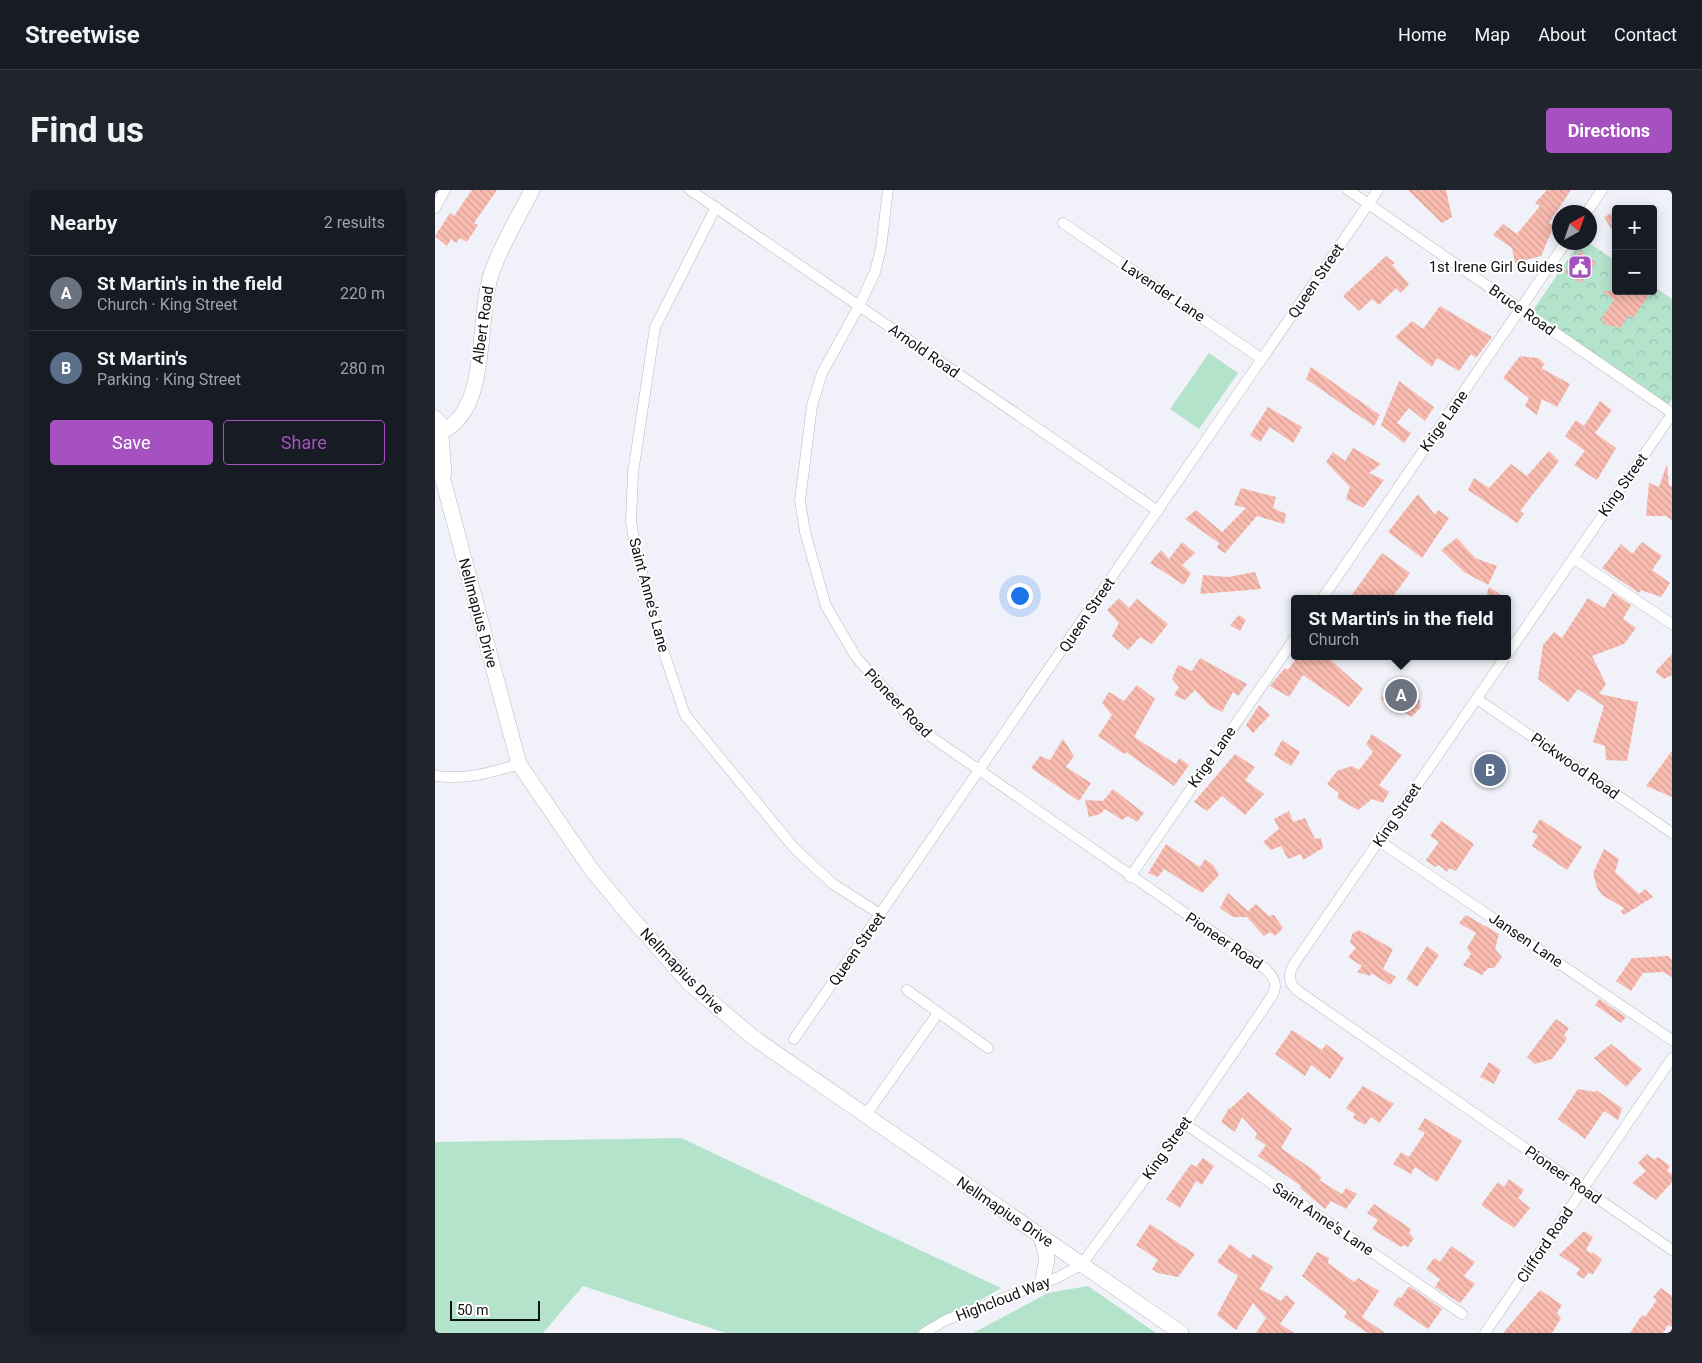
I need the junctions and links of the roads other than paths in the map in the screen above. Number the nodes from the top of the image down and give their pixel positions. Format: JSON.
{"nodes":[{"id":1,"x":445,"y":190,"type":"edge"},
{"id":2,"x":532,"y":190,"type":"edge"},
{"id":3,"x":690,"y":190,"type":"edge"},
{"id":4,"x":887,"y":190,"type":"edge"},
{"id":5,"x":1348,"y":190,"type":"edge"},
{"id":6,"x":1378,"y":190,"type":"edge"},
{"id":7,"x":1602,"y":190,"type":"edge"},
{"id":8,"x":1369,"y":204,"type":"junction"},
{"id":9,"x":1592,"y":205,"type":"edge"},
{"id":10,"x":716,"y":207,"type":"junction"},
{"id":11,"x":435,"y":208,"type":"edge"},
{"id":12,"x":1063,"y":223,"type":"dead end"},
{"id":13,"x":1561,"y":250,"type":"edge"},
{"id":14,"x":859,"y":306,"type":"junction"},
{"id":15,"x":1521,"y":310,"type":"junction"},
{"id":16,"x":1263,"y":359,"type":"junction"},
{"id":17,"x":1672,"y":414,"type":"edge"},
{"id":18,"x":438,"y":426,"type":"edge"},
{"id":19,"x":435,"y":460,"type":"edge"},
{"id":20,"x":443,"y":480,"type":"junction"},
{"id":21,"x":1158,"y":511,"type":"junction"},
{"id":22,"x":1573,"y":558,"type":"junction"},
{"id":23,"x":1325,"y":595,"type":"edge"},
{"id":24,"x":1672,"y":624,"type":"edge"},
{"id":25,"x":1291,"y":644,"type":"edge"},
{"id":26,"x":1511,"y":649,"type":"edge"},
{"id":27,"x":1504,"y":660,"type":"edge"},
{"id":28,"x":1477,"y":699,"type":"junction"},
{"id":29,"x":519,"y":764,"type":"junction"},
{"id":30,"x":980,"y":772,"type":"junction"},
{"id":31,"x":435,"y":776,"type":"edge"},
{"id":32,"x":1672,"y":833,"type":"edge"},
{"id":33,"x":1379,"y":841,"type":"junction"},
{"id":34,"x":1130,"y":877,"type":"junction"},
{"id":35,"x":880,"y":914,"type":"junction"},
{"id":36,"x":1289,"y":976,"type":"joint"},
{"id":37,"x":1273,"y":977,"type":"joint"},
{"id":38,"x":907,"y":990,"type":"dead end"},
{"id":39,"x":938,"y":1013,"type":"junction"},
{"id":40,"x":793,"y":1040,"type":"dead end"},
{"id":41,"x":1672,"y":1040,"type":"edge"},
{"id":42,"x":988,"y":1048,"type":"dead end"},
{"id":43,"x":1672,"y":1058,"type":"edge"},
{"id":44,"x":865,"y":1116,"type":"junction"},
{"id":45,"x":1185,"y":1124,"type":"junction"},
{"id":46,"x":1583,"y":1189,"type":"junction"},
{"id":47,"x":1041,"y":1237,"type":"junction"},
{"id":48,"x":1672,"y":1250,"type":"edge"},
{"id":49,"x":1082,"y":1264,"type":"junction"},
{"id":50,"x":1042,"y":1284,"type":"junction"},
{"id":51,"x":1462,"y":1314,"type":"dead end"},
{"id":52,"x":1488,"y":1332,"type":"edge"},
{"id":53,"x":923,"y":1333,"type":"edge"},
{"id":54,"x":1181,"y":1333,"type":"edge"}],
"edges":[{"from":1,"to":11,"type":"street"},
{"from":2,"to":18,"type":"main road","name":"Albert Road"},
{"from":3,"to":10,"type":"street","name":"Arnold Road"},
{"from":4,"to":14,"type":"street","name":"Pioneer Road"},
{"from":5,"to":8,"type":"street","name":"Bruce Road"},
{"from":6,"to":8,"type":"street","name":"Queen Street"},
{"from":7,"to":9,"type":"street"},
{"from":8,"to":15,"type":"street","name":"Bruce Road"},
{"from":8,"to":16,"type":"street","name":"Queen Street"},
{"from":10,"to":14,"type":"street","name":"Arnold Road"},
{"from":10,"to":35,"type":"street","name":"Saint Anne's Lane"},
{"from":12,"to":16,"type":"street","name":"Lavender Lane"},
{"from":13,"to":15,"type":"street","name":"Krige Lane"},
{"from":14,"to":21,"type":"street","name":"Arnold Road"},
{"from":14,"to":30,"type":"street","name":"Pioneer Road"},
{"from":15,"to":17,"type":"street","name":"Bruce Road"},
{"from":15,"to":23,"type":"street","name":"Krige Lane"},
{"from":16,"to":21,"type":"street","name":"Queen Street"},
{"from":17,"to":22,"type":"street","name":"King Street"},
{"from":18,"to":20,"type":"main road","name":"Nellmapius Drive"},
{"from":19,"to":20,"type":"main road","name":"Nellmapius Drive"},
{"from":20,"to":29,"type":"main road","name":"Nellmapius Drive"},
{"from":21,"to":30,"type":"street","name":"Queen Street"},
{"from":22,"to":24,"type":"street"},
{"from":22,"to":26,"type":"street","name":"King Street"},
{"from":25,"to":34,"type":"street","name":"Krige Lane"},
{"from":27,"to":28,"type":"street","name":"King Street"},
{"from":28,"to":32,"type":"street","name":"Pickwood Road"},
{"from":28,"to":33,"type":"street","name":"King Street"},
{"from":29,"to":31,"type":"street"},
{"from":29,"to":44,"type":"main road","name":"Nellmapius Drive"},
{"from":30,"to":34,"type":"street","name":"Pioneer Road"},
{"from":30,"to":35,"type":"street","name":"Queen Street"},
{"from":33,"to":36,"type":"street","name":"King Street"},
{"from":33,"to":41,"type":"street","name":"Jansen Lane"},
{"from":34,"to":37,"type":"street","name":"Pioneer Road"},
{"from":35,"to":40,"type":"street","name":"Queen Street"},
{"from":36,"to":46,"type":"street","name":"Pioneer Road"},
{"from":37,"to":45,"type":"street","name":"King Street"},
{"from":38,"to":39,"type":"street"},
{"from":39,"to":42,"type":"street"},
{"from":39,"to":44,"type":"street"},
{"from":43,"to":46,"type":"street","name":"Clifford Road"},
{"from":44,"to":47,"type":"main road","name":"Nellmapius Drive"},
{"from":45,"to":49,"type":"street","name":"King Street"},
{"from":45,"to":51,"type":"street","name":"Saint Anne's Lane"},
{"from":46,"to":48,"type":"street","name":"Pioneer Road"},
{"from":46,"to":52,"type":"street","name":"Clifford Road"},
{"from":47,"to":49,"type":"main road","name":"Nellmapius Drive"},
{"from":47,"to":50,"type":"main road"},
{"from":49,"to":50,"type":"street","name":"Highcloud Way"},
{"from":49,"to":54,"type":"main road","name":"Nellmapius Drive"},
{"from":50,"to":53,"type":"street","name":"Highcloud Way"}]}
